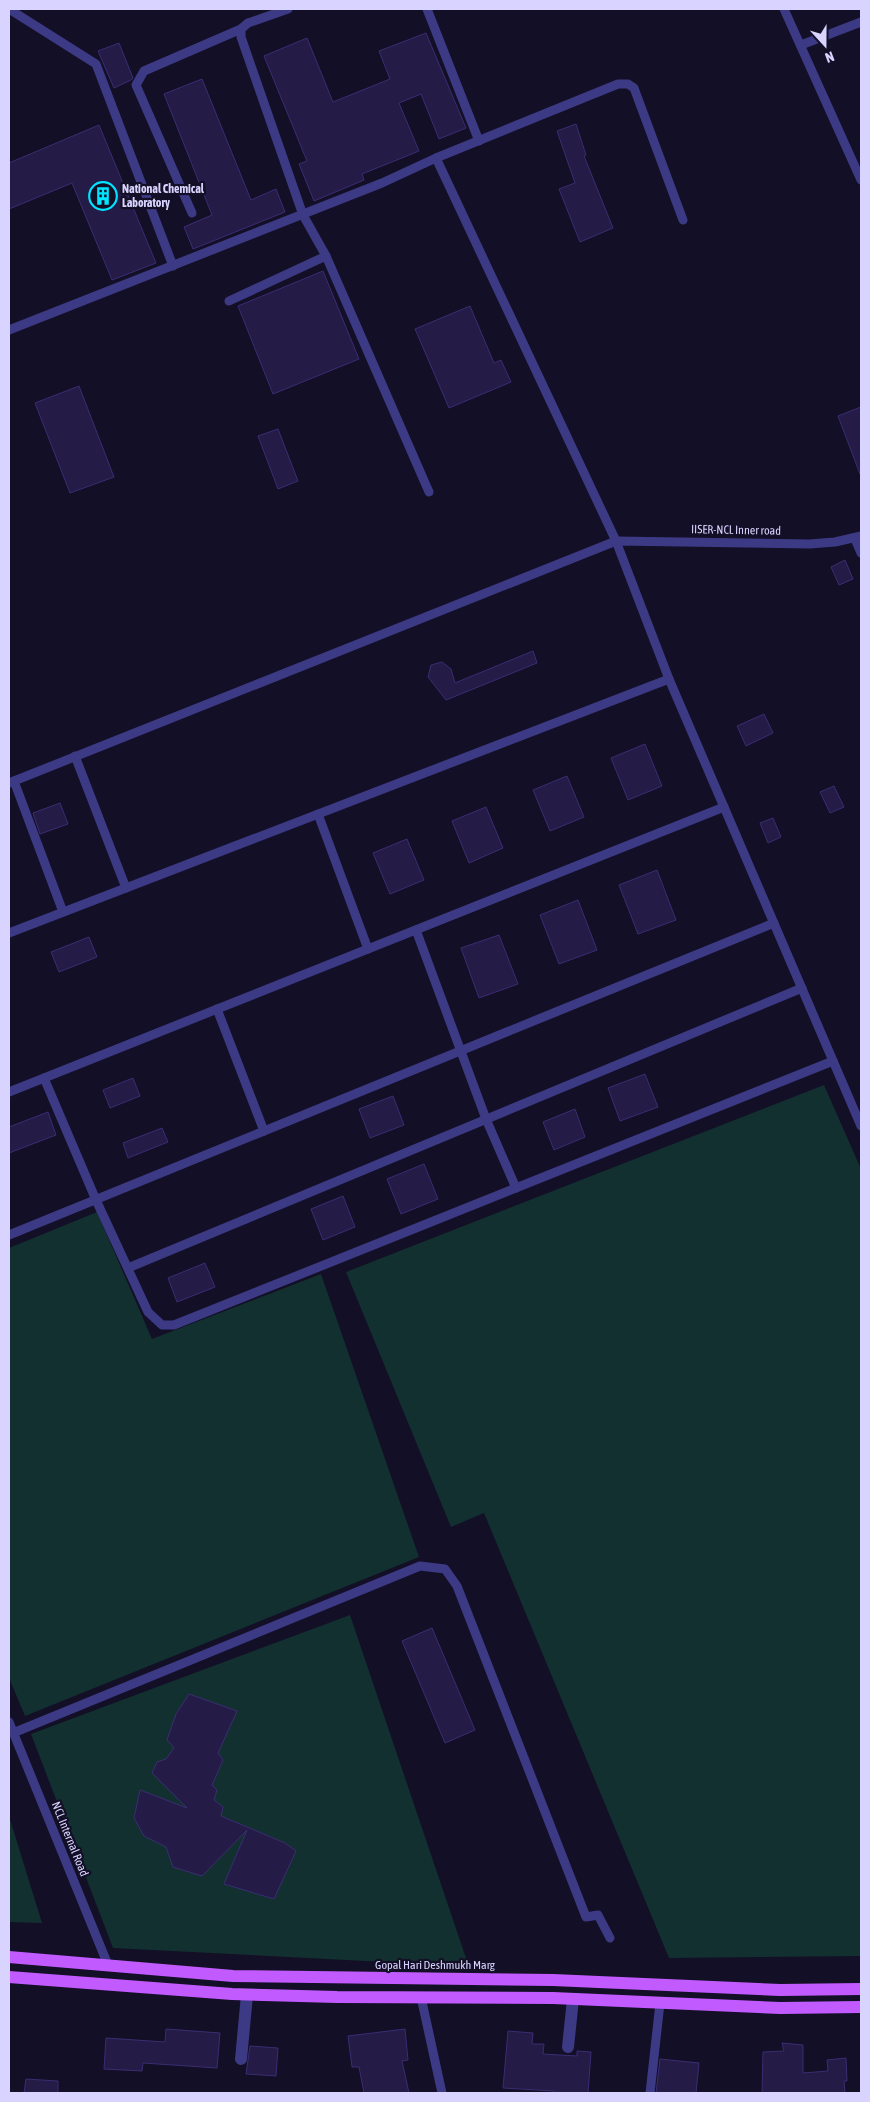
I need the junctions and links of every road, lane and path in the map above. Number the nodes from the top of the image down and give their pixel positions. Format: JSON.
{"nodes":[{"id":1,"x":9,"y":9,"type":"edge"},
{"id":2,"x":288,"y":9,"type":"edge"},
{"id":3,"x":427,"y":9,"type":"edge"},
{"id":4,"x":784,"y":9,"type":"edge"},
{"id":5,"x":861,"y":22,"type":"edge"},
{"id":6,"x":241,"y":30,"type":"junction"},
{"id":7,"x":801,"y":45,"type":"junction"},
{"id":8,"x":479,"y":140,"type":"junction"},
{"id":9,"x":436,"y":158,"type":"junction"},
{"id":10,"x":861,"y":180,"type":"edge"},
{"id":11,"x":192,"y":213,"type":"dead end"},
{"id":12,"x":303,"y":215,"type":"junction"},
{"id":13,"x":683,"y":220,"type":"dead end"},
{"id":14,"x":326,"y":256,"type":"junction"},
{"id":15,"x":173,"y":266,"type":"junction"},
{"id":16,"x":229,"y":300,"type":"dead end"},
{"id":17,"x":9,"y":330,"type":"edge"},
{"id":18,"x":429,"y":492,"type":"dead end"},
{"id":19,"x":858,"y":537,"type":"edge"},
{"id":20,"x":616,"y":541,"type":"junction"},
{"id":21,"x":861,"y":553,"type":"edge"},
{"id":22,"x":669,"y":679,"type":"junction"},
{"id":23,"x":75,"y":756,"type":"junction"},
{"id":24,"x":11,"y":782,"type":"edge"},
{"id":25,"x":724,"y":807,"type":"junction"},
{"id":26,"x":318,"y":814,"type":"junction"},
{"id":27,"x":126,"y":888,"type":"junction"},
{"id":28,"x":63,"y":912,"type":"junction"},
{"id":29,"x":774,"y":923,"type":"junction"},
{"id":30,"x":416,"y":930,"type":"junction"},
{"id":31,"x":9,"y":933,"type":"edge"},
{"id":32,"x":368,"y":949,"type":"junction"},
{"id":33,"x":802,"y":988,"type":"junction"},
{"id":34,"x":217,"y":1010,"type":"junction"},
{"id":35,"x":460,"y":1051,"type":"junction"},
{"id":36,"x":833,"y":1060,"type":"junction"},
{"id":37,"x":44,"y":1078,"type":"junction"},
{"id":38,"x":9,"y":1092,"type":"edge"},
{"id":39,"x":857,"y":1104,"type":"edge"},
{"id":40,"x":486,"y":1120,"type":"junction"},
{"id":41,"x":861,"y":1126,"type":"edge"},
{"id":42,"x":264,"y":1132,"type":"junction"},
{"id":43,"x":516,"y":1188,"type":"junction"},
{"id":44,"x":96,"y":1200,"type":"junction"},
{"id":45,"x":9,"y":1235,"type":"edge"},
{"id":46,"x":128,"y":1268,"type":"junction"},
{"id":47,"x":9,"y":1722,"type":"edge"},
{"id":48,"x":13,"y":1733,"type":"junction"},
{"id":49,"x":610,"y":1938,"type":"dead end"},
{"id":50,"x":9,"y":1957,"type":"edge"},
{"id":51,"x":108,"y":1965,"type":"junction"},
{"id":52,"x":9,"y":1977,"type":"edge"},
{"id":53,"x":861,"y":1989,"type":"edge"},
{"id":54,"x":247,"y":1995,"type":"junction"},
{"id":55,"x":421,"y":1997,"type":"junction"},
{"id":56,"x":573,"y":1999,"type":"junction"},
{"id":57,"x":660,"y":2003,"type":"junction"},
{"id":58,"x":861,"y":2007,"type":"edge"},
{"id":59,"x":568,"y":2047,"type":"dead end"},
{"id":60,"x":241,"y":2059,"type":"dead end"},
{"id":61,"x":442,"y":2093,"type":"edge"},
{"id":62,"x":650,"y":2093,"type":"edge"}],
"edges":[{"from":1,"to":15,"type":"lane"},
{"from":2,"to":6,"type":"lane"},
{"from":3,"to":8,"type":"lane"},
{"from":4,"to":7,"type":"lane"},
{"from":5,"to":7,"type":"lane"},
{"from":6,"to":11,"type":"lane"},
{"from":6,"to":12,"type":"lane"},
{"from":7,"to":10,"type":"lane"},
{"from":8,"to":9,"type":"lane"},
{"from":8,"to":13,"type":"lane"},
{"from":9,"to":12,"type":"lane"},
{"from":9,"to":20,"type":"lane"},
{"from":12,"to":14,"type":"lane"},
{"from":12,"to":15,"type":"lane"},
{"from":14,"to":16,"type":"lane"},
{"from":14,"to":18,"type":"lane"},
{"from":15,"to":17,"type":"lane"},
{"from":19,"to":20,"type":"lane","name":"IISER-NCL Inner road"},
{"from":19,"to":21,"type":"lane"},
{"from":20,"to":22,"type":"lane"},
{"from":20,"to":23,"type":"lane"},
{"from":22,"to":25,"type":"lane"},
{"from":22,"to":26,"type":"lane"},
{"from":23,"to":24,"type":"lane"},
{"from":23,"to":27,"type":"lane"},
{"from":24,"to":28,"type":"lane"},
{"from":25,"to":29,"type":"lane"},
{"from":25,"to":30,"type":"lane"},
{"from":26,"to":27,"type":"lane"},
{"from":26,"to":32,"type":"lane"},
{"from":27,"to":28,"type":"lane"},
{"from":28,"to":31,"type":"lane"},
{"from":29,"to":33,"type":"lane"},
{"from":29,"to":35,"type":"lane"},
{"from":30,"to":32,"type":"lane"},
{"from":30,"to":35,"type":"lane"},
{"from":32,"to":34,"type":"lane"},
{"from":33,"to":36,"type":"lane"},
{"from":33,"to":40,"type":"lane"},
{"from":34,"to":37,"type":"lane"},
{"from":34,"to":42,"type":"lane"},
{"from":35,"to":40,"type":"lane"},
{"from":35,"to":42,"type":"lane"},
{"from":36,"to":39,"type":"lane"},
{"from":36,"to":43,"type":"lane"},
{"from":37,"to":38,"type":"lane"},
{"from":37,"to":44,"type":"lane"},
{"from":39,"to":41,"type":"lane"},
{"from":40,"to":43,"type":"lane"},
{"from":40,"to":46,"type":"lane"},
{"from":42,"to":44,"type":"lane"},
{"from":43,"to":46,"type":"lane"},
{"from":44,"to":45,"type":"lane"},
{"from":44,"to":46,"type":"lane"},
{"from":47,"to":48,"type":"lane","name":"NCL Internal Road"},
{"from":48,"to":49,"type":"lane"},
{"from":48,"to":51,"type":"lane","name":"NCL Internal Road"},
{"from":50,"to":51,"type":"main road","name":"Gopal Hari Deshmukh Marg"},
{"from":51,"to":53,"type":"main road","name":"Gopal Hari Deshmukh Marg"},
{"from":52,"to":54,"type":"main road"},
{"from":54,"to":55,"type":"main road"},
{"from":54,"to":60,"type":"street"},
{"from":55,"to":56,"type":"main road"},
{"from":55,"to":61,"type":"lane"},
{"from":56,"to":57,"type":"main road"},
{"from":56,"to":59,"type":"street"},
{"from":57,"to":58,"type":"main road"},
{"from":57,"to":62,"type":"lane"}]}
